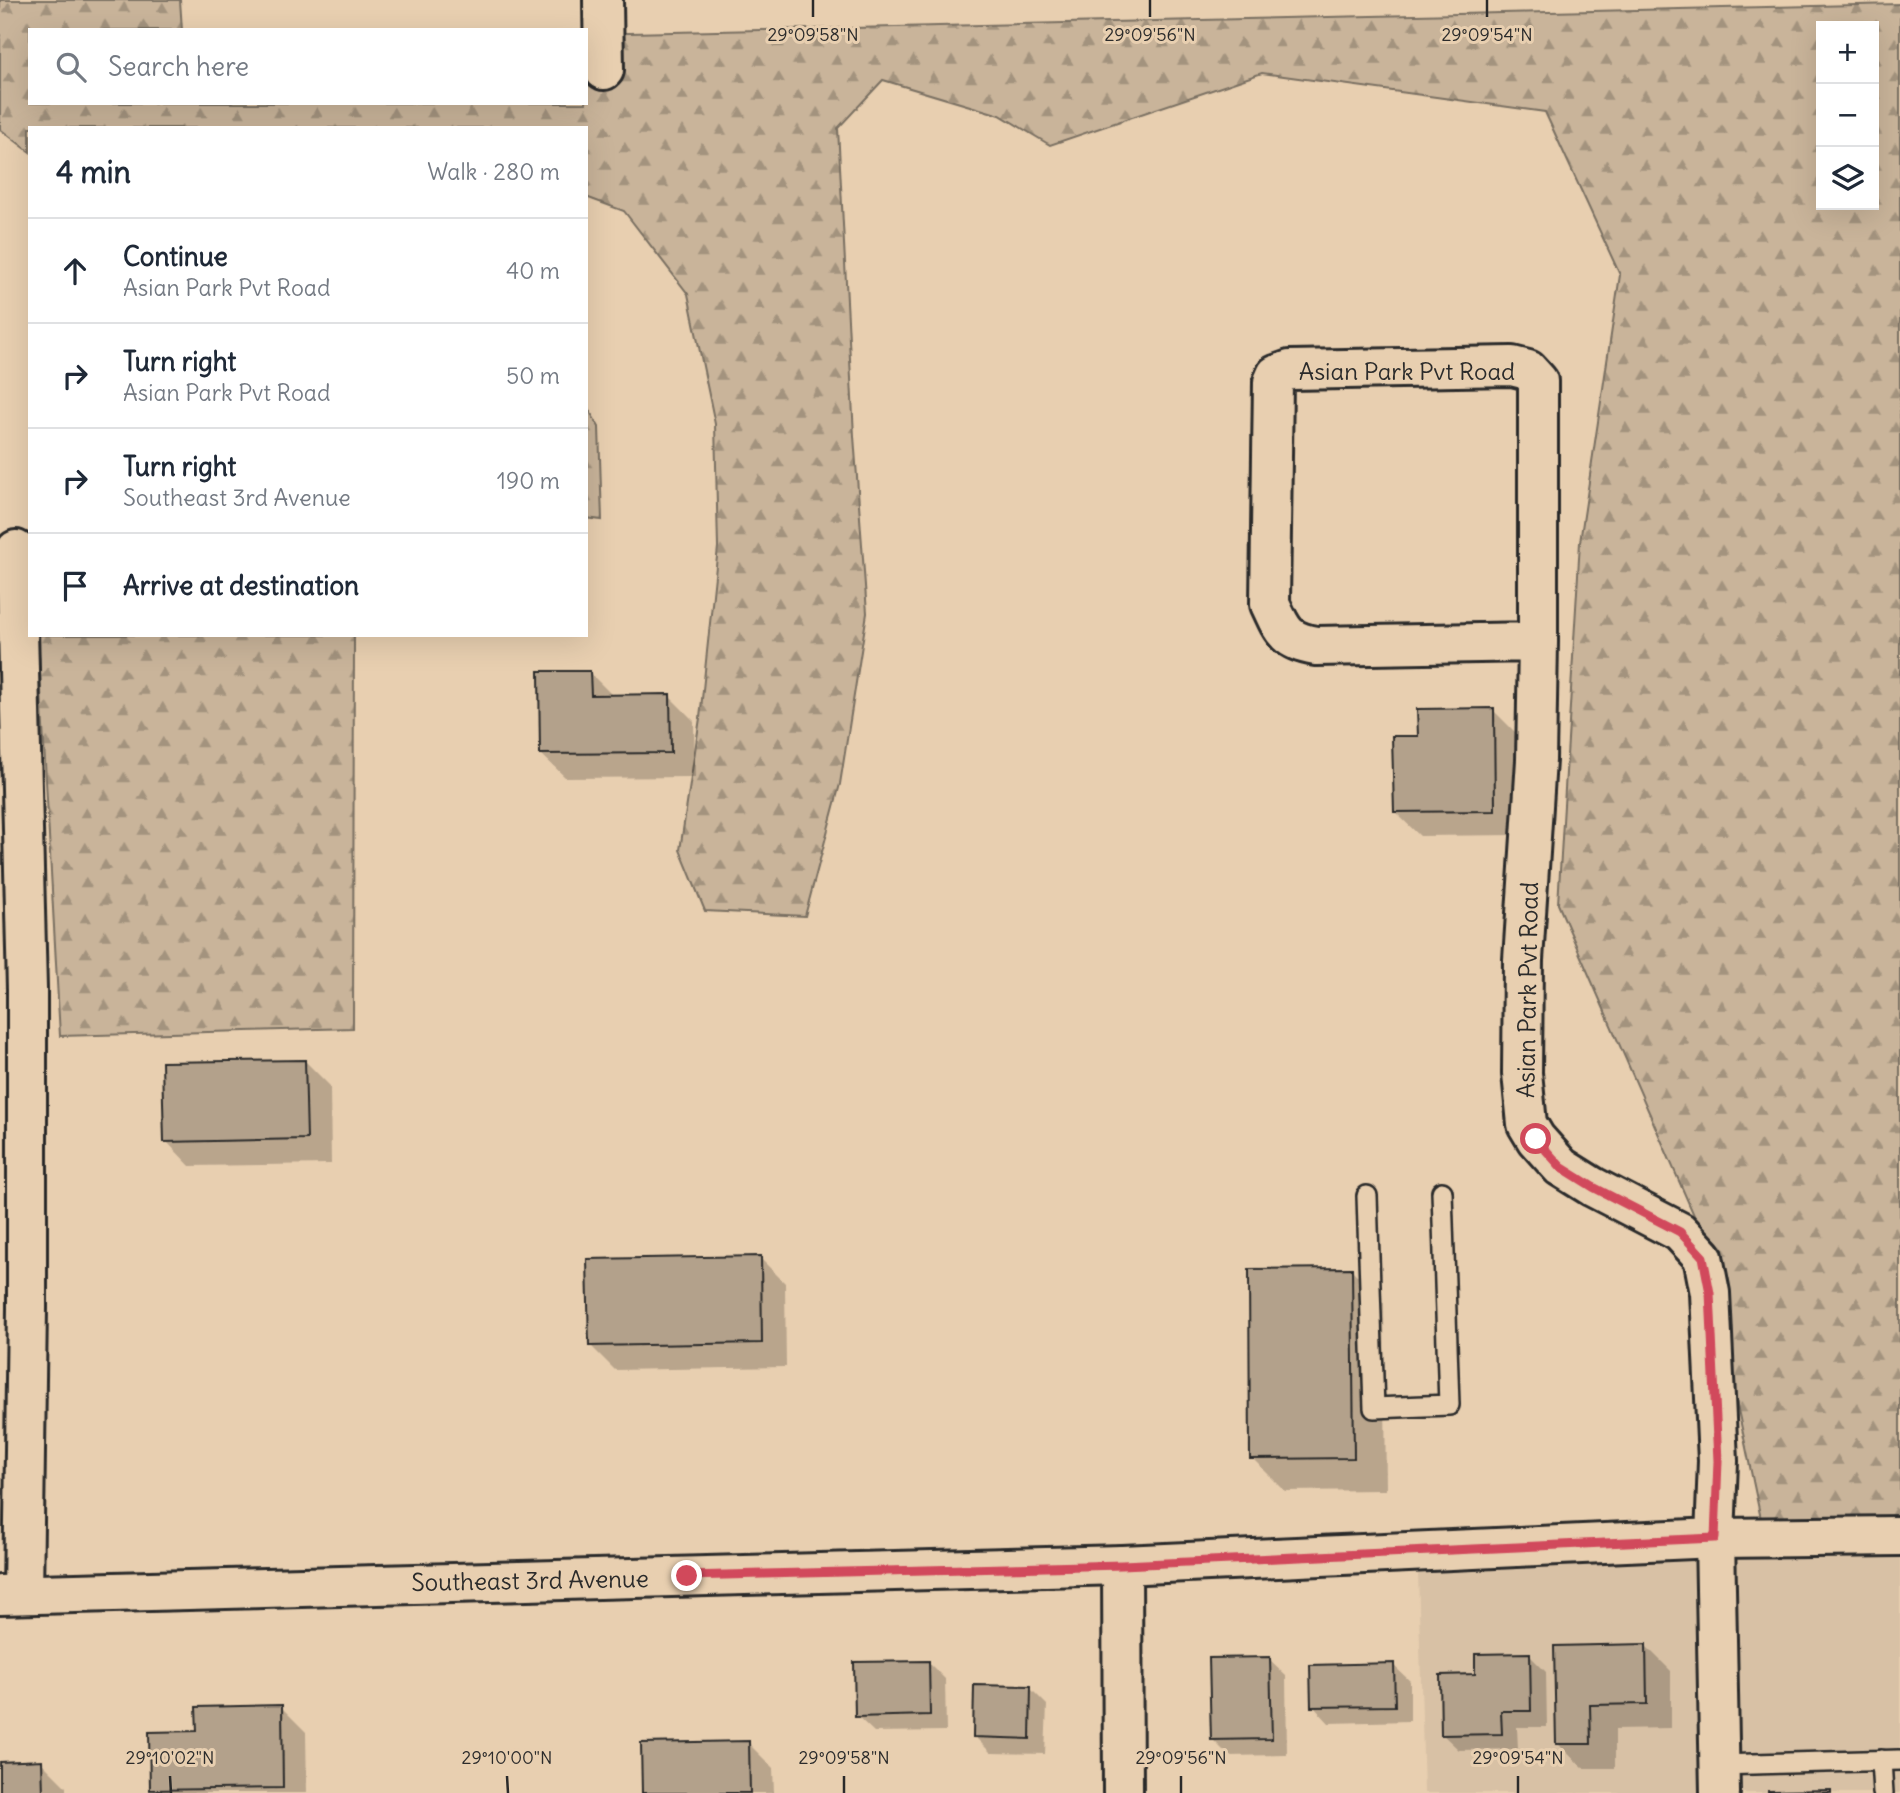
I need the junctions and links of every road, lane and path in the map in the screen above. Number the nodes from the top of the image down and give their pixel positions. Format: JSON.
{"nodes":[{"id":1,"x":603,"y":0,"type":"edge"},
{"id":2,"x":604,"y":70,"type":"dead end"},
{"id":3,"x":8,"y":550,"type":"edge"},
{"id":4,"x":1538,"y":642,"type":"junction"},
{"id":5,"x":1442,"y":1192,"type":"dead end"},
{"id":6,"x":1367,"y":1196,"type":"dead end"},
{"id":7,"x":1900,"y":1536,"type":"edge"},
{"id":8,"x":1715,"y":1538,"type":"junction"},
{"id":9,"x":1122,"y":1565,"type":"junction"},
{"id":10,"x":11,"y":1594,"type":"edge"},
{"id":11,"x":1890,"y":1760,"type":"edge"},
{"id":12,"x":1720,"y":1779,"type":"edge"},
{"id":13,"x":1123,"y":1793,"type":"edge"},
{"id":14,"x":1883,"y":1793,"type":"edge"}],
"edges":[{"from":1,"to":2,"type":"street"},
{"from":3,"to":10,"type":"street"},
{"from":4,"to":4,"type":"street","name":"Asian Park Pvt Road"},
{"from":4,"to":8,"type":"street","name":"Asian Park Pvt Road"},
{"from":5,"to":6,"type":"lane"},
{"from":7,"to":8,"type":"street","name":"Southeast 3rd Avenue"},
{"from":8,"to":9,"type":"street","name":"Southeast 3rd Avenue"},
{"from":8,"to":12,"type":"street","name":"Asian Park Pvt Road"},
{"from":9,"to":10,"type":"street","name":"Southeast 3rd Avenue"},
{"from":9,"to":13,"type":"street"},
{"from":11,"to":12,"type":"lane"},
{"from":11,"to":14,"type":"lane"}]}
